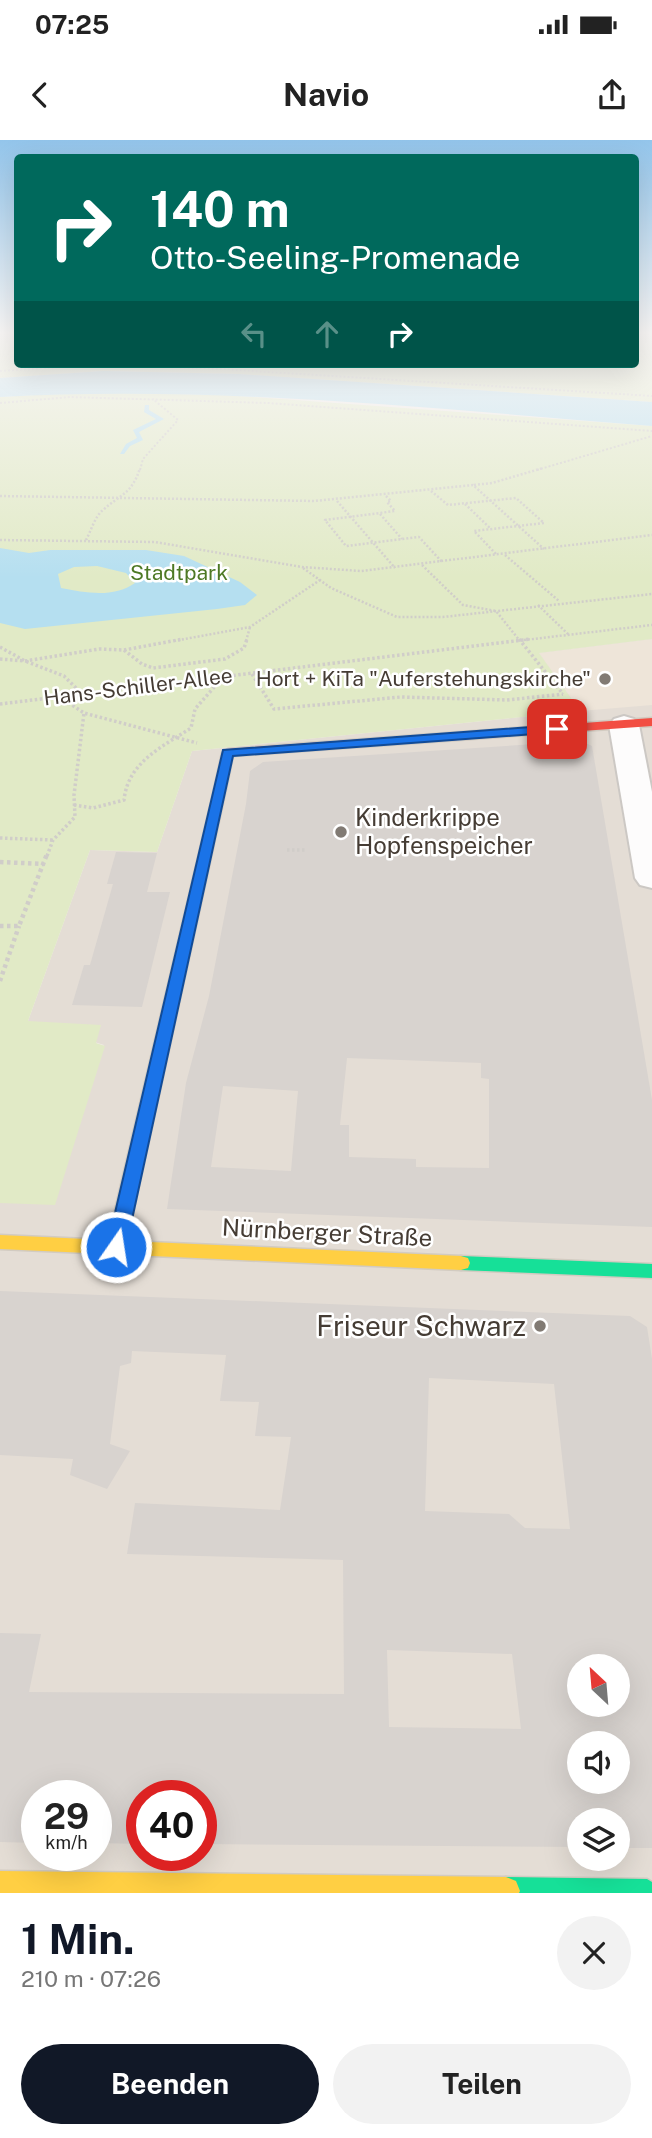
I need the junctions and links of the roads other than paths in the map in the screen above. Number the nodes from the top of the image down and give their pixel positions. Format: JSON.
{"nodes":[{"id":1,"x":638,"y":723,"type":"edge"},
{"id":2,"x":652,"y":878,"type":"edge"},
{"id":3,"x":0,"y":1242,"type":"edge"},
{"id":4,"x":116,"y":1247,"type":"junction"},
{"id":5,"x":652,"y":1271,"type":"edge"},
{"id":6,"x":0,"y":1885,"type":"edge"},
{"id":7,"x":647,"y":1893,"type":"edge"}],
"edges":[{"from":1,"to":2,"type":"street"},
{"from":1,"to":4,"type":"street"},
{"from":3,"to":4,"type":"street","name":"Nürnberger Straße"},
{"from":4,"to":5,"type":"street","name":"Nürnberger Straße"},
{"from":6,"to":7,"type":"street"}]}
